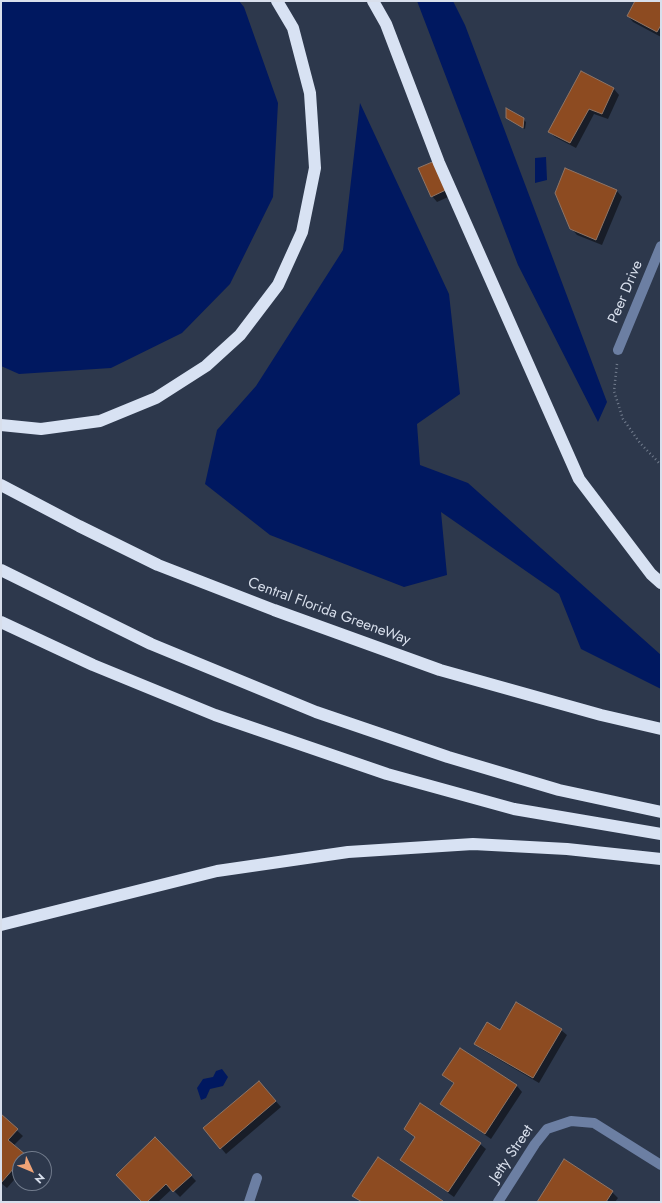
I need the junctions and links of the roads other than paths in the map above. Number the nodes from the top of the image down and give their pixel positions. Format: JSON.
{"nodes":[{"id":1,"x":277,"y":1,"type":"edge"},
{"id":2,"x":373,"y":1,"type":"edge"},
{"id":3,"x":661,"y":246,"type":"edge"},
{"id":4,"x":618,"y":350,"type":"road end"},
{"id":5,"x":1,"y":425,"type":"edge"},
{"id":6,"x":1,"y":485,"type":"edge"},
{"id":7,"x":1,"y":570,"type":"edge"},
{"id":8,"x":661,"y":583,"type":"edge"},
{"id":9,"x":1,"y":622,"type":"edge"},
{"id":10,"x":661,"y":729,"type":"edge"},
{"id":11,"x":661,"y":812,"type":"edge"},
{"id":12,"x":661,"y":834,"type":"edge"},
{"id":13,"x":661,"y":859,"type":"edge"},
{"id":14,"x":1,"y":925,"type":"edge"},
{"id":15,"x":661,"y":1165,"type":"edge"},
{"id":16,"x":256,"y":1178,"type":"dead end"},
{"id":17,"x":249,"y":1202,"type":"edge"},
{"id":18,"x":498,"y":1202,"type":"edge"}],
"edges":[{"from":1,"to":5,"type":"highway"},
{"from":2,"to":8,"type":"highway"},
{"from":3,"to":4,"type":"street","name":"Peer Drive"},
{"from":6,"to":10,"type":"highway","name":"Central Florida GreeneWay"},
{"from":7,"to":11,"type":"highway"},
{"from":9,"to":12,"type":"highway"},
{"from":13,"to":14,"type":"highway"},
{"from":15,"to":18,"type":"street","name":"Jetty Street"},
{"from":16,"to":17,"type":"street"}]}
